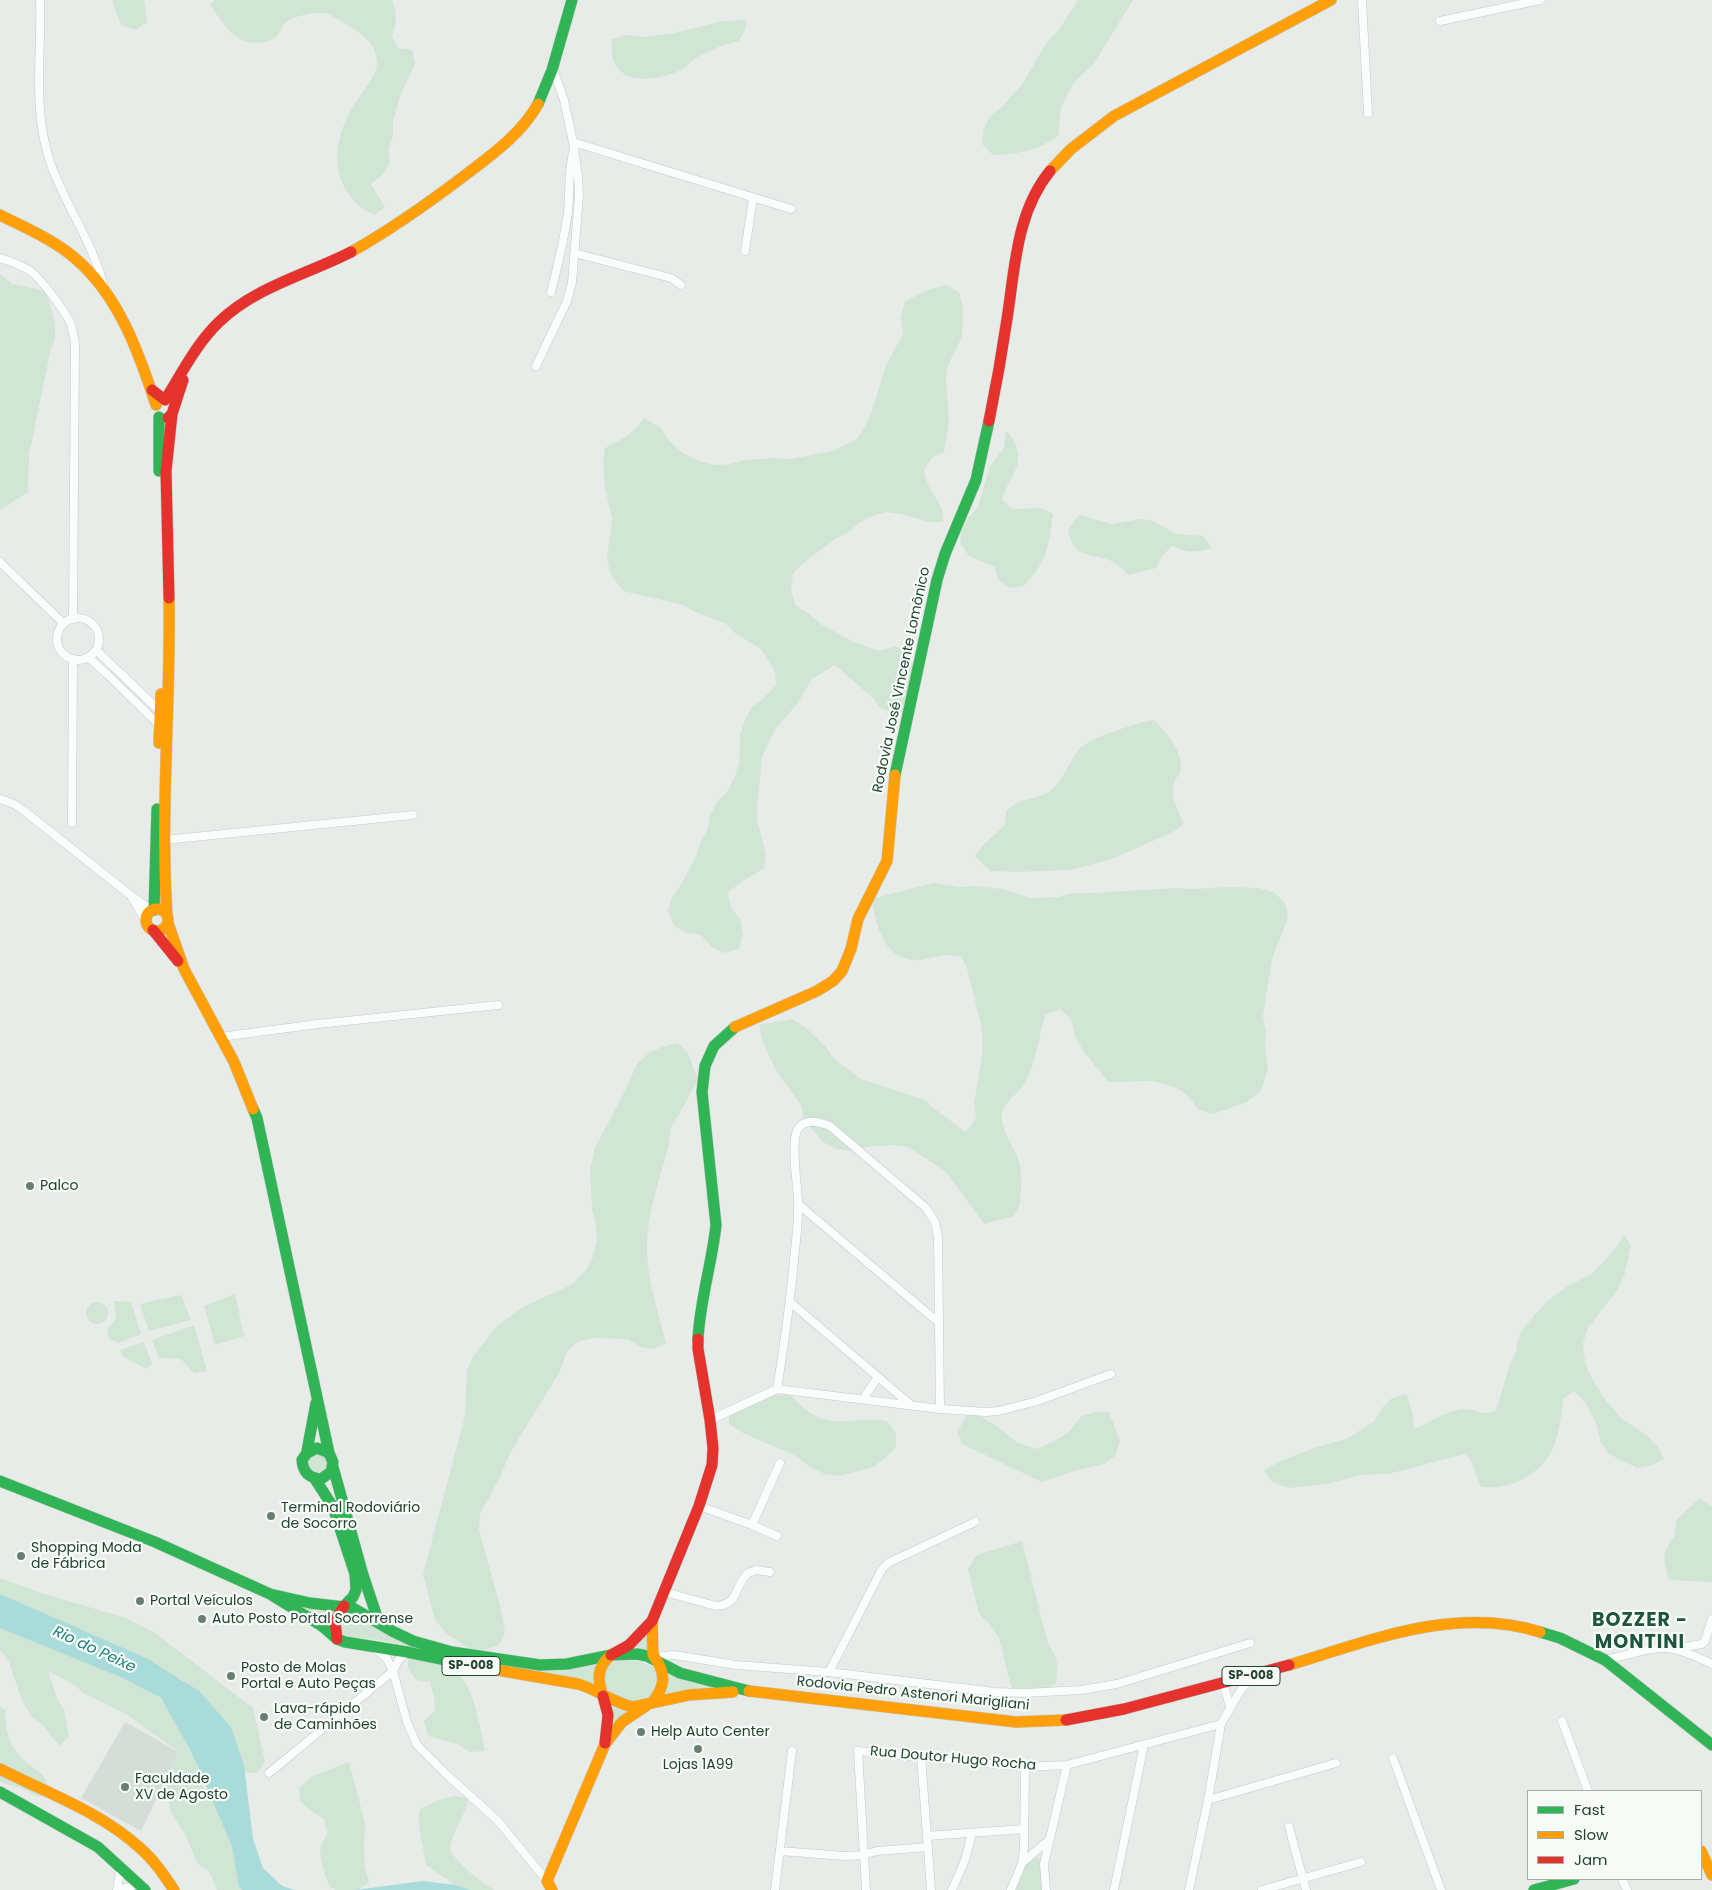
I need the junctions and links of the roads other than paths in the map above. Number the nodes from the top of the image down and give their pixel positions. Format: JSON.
{"nodes":[{"id":1,"x":40,"y":0,"type":"edge"},
{"id":2,"x":572,"y":0,"type":"edge"},
{"id":3,"x":1330,"y":0,"type":"edge"},
{"id":4,"x":1362,"y":0,"type":"edge"},
{"id":5,"x":1540,"y":0,"type":"edge"},
{"id":6,"x":1440,"y":21,"type":"dead end"},
{"id":7,"x":554,"y":69,"type":"junction"},
{"id":8,"x":1368,"y":113,"type":"dead end"},
{"id":9,"x":573,"y":146,"type":"junction"},
{"id":10,"x":753,"y":198,"type":"junction"},
{"id":11,"x":791,"y":210,"type":"dead end"},
{"id":12,"x":0,"y":215,"type":"edge"},
{"id":13,"x":744,"y":251,"type":"dead end"},
{"id":14,"x":574,"y":253,"type":"junction"},
{"id":15,"x":0,"y":258,"type":"edge"},
{"id":16,"x":681,"y":285,"type":"dead end"},
{"id":17,"x":106,"y":292,"type":"junction"},
{"id":18,"x":551,"y":292,"type":"dead end"},
{"id":19,"x":536,"y":366,"type":"dead end"},
{"id":20,"x":165,"y":409,"type":"junction"},
{"id":21,"x":0,"y":562,"type":"edge"},
{"id":22,"x":73,"y":619,"type":"junction"},
{"id":23,"x":64,"y":624,"type":"junction"},
{"id":24,"x":96,"y":650,"type":"junction"},
{"id":25,"x":88,"y":657,"type":"junction"},
{"id":26,"x":72,"y":659,"type":"junction"},
{"id":27,"x":116,"y":668,"type":"junction"},
{"id":28,"x":108,"y":675,"type":"junction"},
{"id":29,"x":163,"y":722,"type":"junction"},
{"id":30,"x":0,"y":799,"type":"edge"},
{"id":31,"x":413,"y":815,"type":"dead end"},
{"id":32,"x":72,"y":823,"type":"dead end"},
{"id":33,"x":164,"y":840,"type":"junction"},
{"id":34,"x":129,"y":894,"type":"junction"},
{"id":35,"x":153,"y":910,"type":"junction"},
{"id":36,"x":167,"y":919,"type":"junction"},
{"id":37,"x":149,"y":926,"type":"junction"},
{"id":38,"x":184,"y":969,"type":"junction"},
{"id":39,"x":498,"y":1005,"type":"dead end"},
{"id":40,"x":220,"y":1036,"type":"junction"},
{"id":41,"x":798,"y":1204,"type":"junction"},
{"id":42,"x":790,"y":1302,"type":"junction"},
{"id":43,"x":938,"y":1322,"type":"junction"},
{"id":44,"x":1111,"y":1374,"type":"dead end"},
{"id":45,"x":878,"y":1377,"type":"junction"},
{"id":46,"x":777,"y":1389,"type":"junction"},
{"id":47,"x":318,"y":1396,"type":"junction"},
{"id":48,"x":863,"y":1399,"type":"junction"},
{"id":49,"x":911,"y":1405,"type":"junction"},
{"id":50,"x":940,"y":1410,"type":"junction"},
{"id":51,"x":710,"y":1420,"type":"junction"},
{"id":52,"x":307,"y":1451,"type":"junction"},
{"id":53,"x":329,"y":1453,"type":"junction"},
{"id":54,"x":780,"y":1463,"type":"dead end"},
{"id":55,"x":333,"y":1467,"type":"junction"},
{"id":56,"x":315,"y":1479,"type":"junction"},
{"id":57,"x":0,"y":1481,"type":"edge"},
{"id":58,"x":700,"y":1506,"type":"junction"},
{"id":59,"x":975,"y":1522,"type":"dead end"},
{"id":60,"x":752,"y":1525,"type":"junction"},
{"id":61,"x":777,"y":1536,"type":"dead end"},
{"id":62,"x":770,"y":1572,"type":"dead end"},
{"id":63,"x":665,"y":1592,"type":"junction"},
{"id":64,"x":270,"y":1594,"type":"junction"},
{"id":65,"x":344,"y":1606,"type":"junction"},
{"id":66,"x":1712,"y":1619,"type":"edge"},
{"id":67,"x":379,"y":1622,"type":"junction"},
{"id":68,"x":652,"y":1622,"type":"junction"},
{"id":69,"x":337,"y":1639,"type":"junction"},
{"id":70,"x":1250,"y":1643,"type":"dead end"},
{"id":71,"x":371,"y":1646,"type":"junction"},
{"id":72,"x":1673,"y":1649,"type":"junction"},
{"id":73,"x":407,"y":1652,"type":"junction"},
{"id":74,"x":611,"y":1655,"type":"junction"},
{"id":75,"x":1605,"y":1660,"type":"junction"},
{"id":76,"x":657,"y":1661,"type":"junction"},
{"id":77,"x":1712,"y":1664,"type":"edge"},
{"id":78,"x":393,"y":1671,"type":"junction"},
{"id":79,"x":829,"y":1672,"type":"junction"},
{"id":80,"x":1266,"y":1672,"type":"junction"},
{"id":81,"x":1223,"y":1684,"type":"junction"},
{"id":82,"x":753,"y":1692,"type":"junction"},
{"id":83,"x":603,"y":1696,"type":"junction"},
{"id":84,"x":652,"y":1703,"type":"junction"},
{"id":85,"x":1230,"y":1706,"type":"junction"},
{"id":86,"x":1562,"y":1721,"type":"dead end"},
{"id":87,"x":1222,"y":1724,"type":"junction"},
{"id":88,"x":604,"y":1744,"type":"junction"},
{"id":89,"x":1144,"y":1745,"type":"junction"},
{"id":90,"x":1712,"y":1745,"type":"edge"},
{"id":91,"x":792,"y":1751,"type":"dead end"},
{"id":92,"x":921,"y":1756,"type":"junction"},
{"id":93,"x":1393,"y":1758,"type":"dead end"},
{"id":94,"x":1336,"y":1763,"type":"dead end"},
{"id":95,"x":1067,"y":1765,"type":"junction"},
{"id":96,"x":1025,"y":1767,"type":"junction"},
{"id":97,"x":0,"y":1769,"type":"edge"},
{"id":98,"x":269,"y":1773,"type":"dead end"},
{"id":99,"x":1588,"y":1790,"type":"edge"},
{"id":100,"x":0,"y":1792,"type":"edge"},
{"id":101,"x":1208,"y":1800,"type":"junction"},
{"id":102,"x":1289,"y":1827,"type":"dead end"},
{"id":103,"x":1024,"y":1829,"type":"junction"},
{"id":104,"x":972,"y":1833,"type":"junction"},
{"id":105,"x":927,"y":1836,"type":"junction"},
{"id":106,"x":1050,"y":1839,"type":"junction"},
{"id":107,"x":928,"y":1847,"type":"junction"},
{"id":108,"x":780,"y":1851,"type":"junction"},
{"id":109,"x":1702,"y":1853,"type":"edge"},
{"id":110,"x":863,"y":1855,"type":"junction"},
{"id":111,"x":1361,"y":1862,"type":"dead end"},
{"id":112,"x":1022,"y":1863,"type":"junction"},
{"id":113,"x":121,"y":1866,"type":"junction"},
{"id":114,"x":1712,"y":1875,"type":"edge"},
{"id":115,"x":1302,"y":1877,"type":"junction"},
{"id":116,"x":1570,"y":1880,"type":"edge"},
{"id":117,"x":550,"y":1886,"type":"edge"},
{"id":118,"x":142,"y":1887,"type":"edge"},
{"id":119,"x":117,"y":1890,"type":"edge"},
{"id":120,"x":174,"y":1890,"type":"edge"},
{"id":121,"x":776,"y":1890,"type":"edge"},
{"id":122,"x":866,"y":1890,"type":"edge"},
{"id":123,"x":931,"y":1890,"type":"edge"},
{"id":124,"x":952,"y":1890,"type":"edge"},
{"id":125,"x":1011,"y":1890,"type":"edge"},
{"id":126,"x":1046,"y":1890,"type":"edge"},
{"id":127,"x":1114,"y":1890,"type":"edge"},
{"id":128,"x":1188,"y":1890,"type":"edge"},
{"id":129,"x":1262,"y":1890,"type":"edge"},
{"id":130,"x":1306,"y":1890,"type":"edge"},
{"id":131,"x":1441,"y":1890,"type":"edge"},
{"id":132,"x":1534,"y":1890,"type":"edge"}],
"edges":[{"from":1,"to":17,"type":"street"},
{"from":2,"to":7,"type":"main road"},
{"from":3,"to":51,"type":"main road","name":"Rodovia José Vincente Lomônico"},
{"from":4,"to":8,"type":"street"},
{"from":5,"to":6,"type":"street"},
{"from":7,"to":9,"type":"street"},
{"from":7,"to":20,"type":"main road"},
{"from":9,"to":10,"type":"street"},
{"from":9,"to":14,"type":"street"},
{"from":9,"to":18,"type":"street"},
{"from":10,"to":11,"type":"street"},
{"from":10,"to":13,"type":"street"},
{"from":12,"to":17,"type":"main road"},
{"from":14,"to":16,"type":"street"},
{"from":14,"to":19,"type":"street"},
{"from":15,"to":22,"type":"street"},
{"from":17,"to":20,"type":"main road"},
{"from":20,"to":29,"type":"main road"},
{"from":21,"to":23,"type":"street"},
{"from":22,"to":23,"type":"street"},
{"from":22,"to":24,"type":"street"},
{"from":23,"to":26,"type":"street"},
{"from":24,"to":25,"type":"street"},
{"from":24,"to":27,"type":"street"},
{"from":25,"to":26,"type":"street"},
{"from":25,"to":28,"type":"street"},
{"from":26,"to":32,"type":"street"},
{"from":27,"to":28,"type":"street"},
{"from":27,"to":29,"type":"street"},
{"from":28,"to":29,"type":"street"},
{"from":29,"to":33,"type":"main road"},
{"from":29,"to":35,"type":"main road"},
{"from":30,"to":34,"type":"street"},
{"from":31,"to":33,"type":"street"},
{"from":33,"to":36,"type":"main road"},
{"from":34,"to":35,"type":"street"},
{"from":34,"to":37,"type":"street"},
{"from":35,"to":36,"type":"main road"},
{"from":35,"to":37,"type":"main road"},
{"from":36,"to":37,"type":"main road"},
{"from":36,"to":38,"type":"main road"},
{"from":37,"to":38,"type":"main road"},
{"from":38,"to":40,"type":"main road"},
{"from":39,"to":40,"type":"street"},
{"from":40,"to":47,"type":"main road"},
{"from":41,"to":42,"type":"street"},
{"from":41,"to":43,"type":"street"},
{"from":41,"to":43,"type":"street"},
{"from":42,"to":45,"type":"street"},
{"from":42,"to":46,"type":"street"},
{"from":43,"to":50,"type":"street"},
{"from":44,"to":50,"type":"street"},
{"from":45,"to":48,"type":"street"},
{"from":45,"to":49,"type":"street"},
{"from":46,"to":48,"type":"street"},
{"from":46,"to":51,"type":"street"},
{"from":47,"to":52,"type":"main road"},
{"from":47,"to":53,"type":"main road"},
{"from":48,"to":49,"type":"street"},
{"from":49,"to":50,"type":"street"},
{"from":51,"to":58,"type":"main road","name":"Rodovia José Vincente Lomônico"},
{"from":52,"to":53,"type":"main road"},
{"from":52,"to":56,"type":"main road"},
{"from":53,"to":55,"type":"main road"},
{"from":54,"to":60,"type":"street"},
{"from":55,"to":56,"type":"main road"},
{"from":55,"to":67,"type":"main road"},
{"from":56,"to":65,"type":"main road"},
{"from":57,"to":64,"type":"main road","number":"SP-008"},
{"from":58,"to":60,"type":"street"},
{"from":58,"to":63,"type":"main road","name":"Rodovia José Vincente Lomônico"},
{"from":59,"to":79,"type":"street"},
{"from":60,"to":61,"type":"street"},
{"from":62,"to":63,"type":"street"},
{"from":63,"to":68,"type":"main road","name":"Rodovia José Vincente Lomônico"},
{"from":64,"to":65,"type":"main road","number":"SP-008"},
{"from":64,"to":69,"type":"main road","number":"SP-008"},
{"from":65,"to":67,"type":"main road","number":"SP-008"},
{"from":65,"to":69,"type":"main road"},
{"from":66,"to":72,"type":"street"},
{"from":67,"to":74,"type":"main road","number":"SP-008"},
{"from":68,"to":74,"type":"main road","name":"Rodovia José Vincente Lomônico"},
{"from":68,"to":76,"type":"main road","name":"Rodovia José Vincente Lomônico"},
{"from":69,"to":71,"type":"main road","number":"SP-008"},
{"from":70,"to":79,"type":"street"},
{"from":71,"to":73,"type":"main road","number":"SP-008"},
{"from":71,"to":78,"type":"street"},
{"from":72,"to":75,"type":"street"},
{"from":72,"to":77,"type":"street"},
{"from":73,"to":78,"type":"street"},
{"from":73,"to":83,"type":"main road","number":"SP-008"},
{"from":74,"to":76,"type":"main road","name":"Rodovia Pedro Astenori Marigliani","number":"SP-008"},
{"from":74,"to":83,"type":"main road"},
{"from":75,"to":80,"type":"main road","name":"Rodovia Pedro Astenori Marigliani","number":"SP-008"},
{"from":75,"to":90,"type":"main road","name":"Rodovia Pedro Astenori Marigliani","number":"SP-008"},
{"from":76,"to":79,"type":"street"},
{"from":76,"to":82,"type":"main road","name":"Rodovia Pedro Astenori Marigliani","number":"SP-008"},
{"from":76,"to":84,"type":"main road"},
{"from":78,"to":98,"type":"street"},
{"from":78,"to":117,"type":"street"},
{"from":80,"to":81,"type":"main road","name":"Rodovia Pedro Astenori Marigliani","number":"SP-008"},
{"from":80,"to":85,"type":"street"},
{"from":81,"to":82,"type":"main road","name":"Rodovia Pedro Astenori Marigliani","number":"SP-008"},
{"from":81,"to":85,"type":"street"},
{"from":82,"to":84,"type":"main road","name":"Rodovia Pedro Astenori Marigliani","number":"SP-008"},
{"from":83,"to":84,"type":"main road","name":"Rodovia Pedro Astenori Marigliani","number":"SP-008"},
{"from":83,"to":88,"type":"main road"},
{"from":84,"to":88,"type":"main road"},
{"from":85,"to":87,"type":"street"},
{"from":86,"to":99,"type":"street"},
{"from":87,"to":89,"type":"street","name":"Rua Doutor Hugo Rocha"},
{"from":87,"to":101,"type":"street"},
{"from":88,"to":117,"type":"main road"},
{"from":89,"to":95,"type":"street","name":"Rua Doutor Hugo Rocha"},
{"from":89,"to":127,"type":"street"},
{"from":91,"to":108,"type":"street"},
{"from":92,"to":96,"type":"street","name":"Rua Doutor Hugo Rocha"},
{"from":92,"to":105,"type":"street"},
{"from":92,"to":110,"type":"street","name":"Rua Doutor Hugo Rocha"},
{"from":93,"to":131,"type":"street"},
{"from":94,"to":101,"type":"street"},
{"from":95,"to":96,"type":"street","name":"Rua Doutor Hugo Rocha"},
{"from":95,"to":106,"type":"street"},
{"from":96,"to":103,"type":"street"},
{"from":97,"to":120,"type":"main road"},
{"from":100,"to":113,"type":"main road"},
{"from":101,"to":128,"type":"street"},
{"from":102,"to":115,"type":"street"},
{"from":103,"to":104,"type":"street"},
{"from":103,"to":112,"type":"street"},
{"from":104,"to":105,"type":"street"},
{"from":104,"to":124,"type":"street"},
{"from":105,"to":107,"type":"street"},
{"from":106,"to":112,"type":"street"},
{"from":106,"to":126,"type":"street"},
{"from":107,"to":110,"type":"street"},
{"from":107,"to":123,"type":"street"},
{"from":108,"to":110,"type":"street"},
{"from":108,"to":121,"type":"street"},
{"from":109,"to":114,"type":"main road"},
{"from":110,"to":122,"type":"street"},
{"from":111,"to":115,"type":"street"},
{"from":112,"to":125,"type":"street"},
{"from":113,"to":118,"type":"main road"},
{"from":113,"to":119,"type":"street"},
{"from":115,"to":129,"type":"street"},
{"from":115,"to":130,"type":"street"},
{"from":116,"to":132,"type":"main road"},
{"from":118,"to":119,"type":"street"}]}
